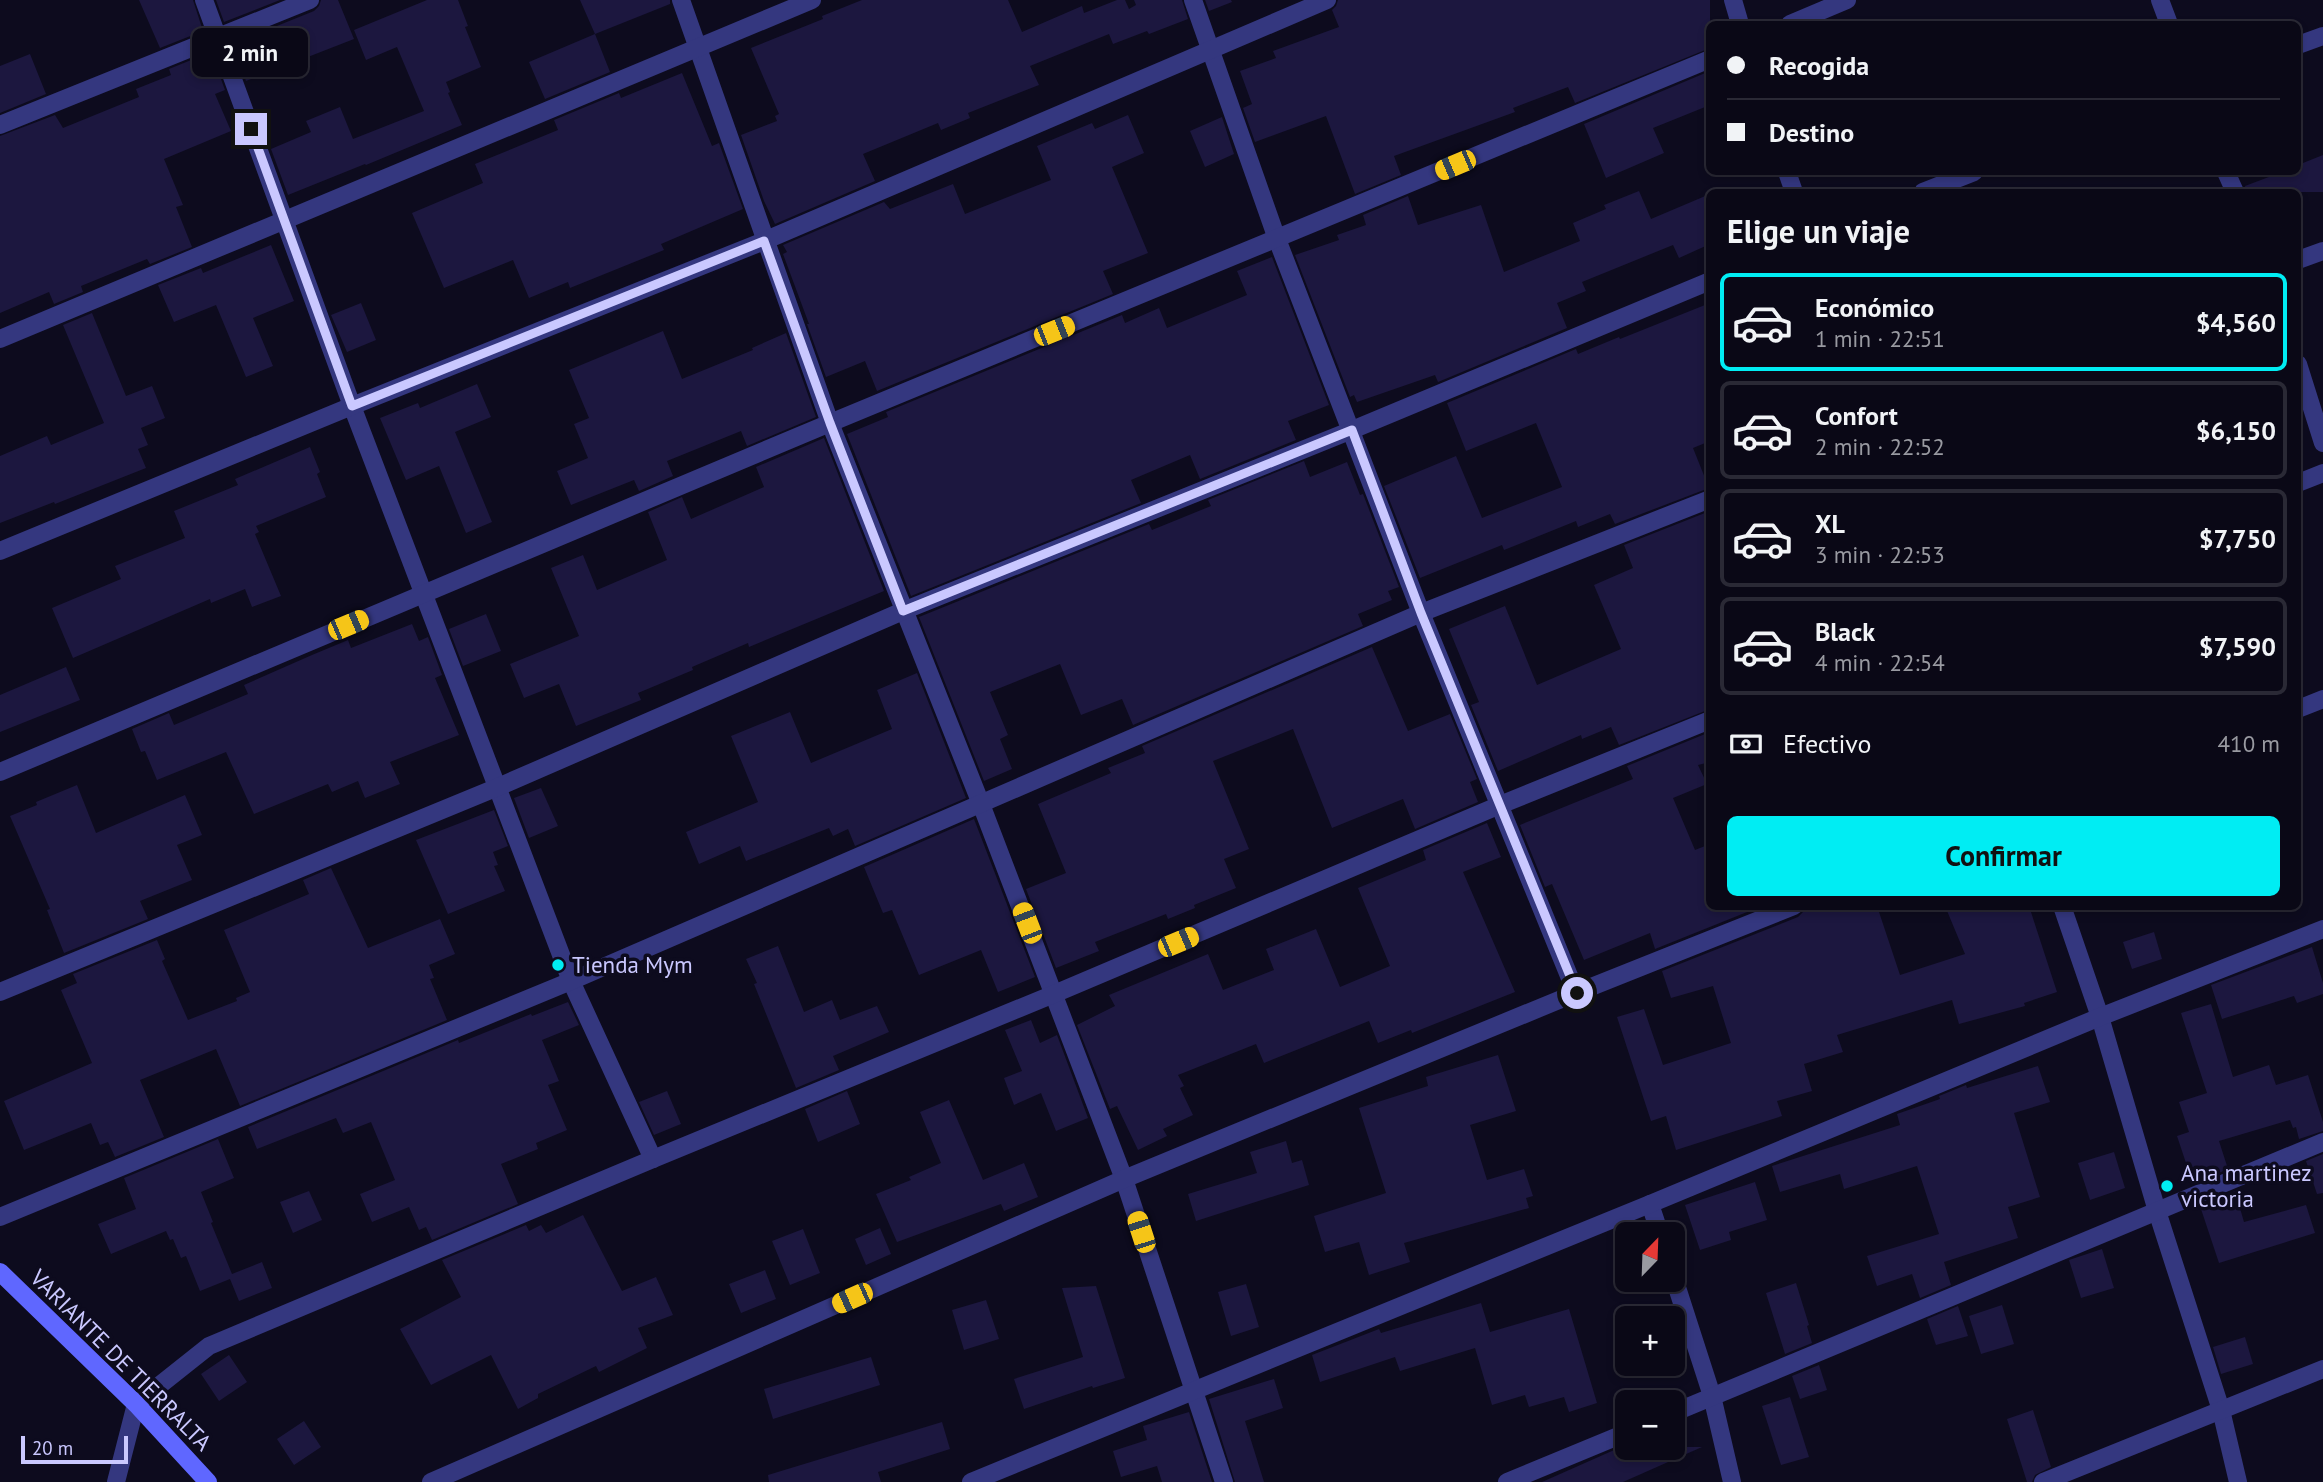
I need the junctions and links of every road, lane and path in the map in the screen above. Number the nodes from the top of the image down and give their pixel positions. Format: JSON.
{"nodes":[{"id":1,"x":204,"y":0,"type":"edge"},
{"id":2,"x":310,"y":0,"type":"edge"},
{"id":3,"x":681,"y":0,"type":"edge"},
{"id":4,"x":812,"y":0,"type":"edge"},
{"id":5,"x":1193,"y":0,"type":"edge"},
{"id":6,"x":1326,"y":0,"type":"edge"},
{"id":7,"x":1733,"y":0,"type":"edge"},
{"id":8,"x":1847,"y":0,"type":"edge"},
{"id":9,"x":2160,"y":0,"type":"edge"},
{"id":10,"x":1739,"y":21,"type":"edge"},
{"id":11,"x":1797,"y":21,"type":"edge"},
{"id":12,"x":2168,"y":21,"type":"edge"},
{"id":13,"x":2323,"y":36,"type":"edge"},
{"id":14,"x":217,"y":37,"type":"junction"},
{"id":15,"x":2301,"y":44,"type":"edge"},
{"id":16,"x":699,"y":47,"type":"junction"},
{"id":17,"x":1210,"y":49,"type":"junction"},
{"id":18,"x":1706,"y":61,"type":"edge"},
{"id":19,"x":0,"y":125,"type":"edge"},
{"id":20,"x":1966,"y":175,"type":"edge"},
{"id":21,"x":1931,"y":189,"type":"edge"},
{"id":22,"x":285,"y":221,"type":"junction"},
{"id":23,"x":1277,"y":239,"type":"junction"},
{"id":24,"x":764,"y":241,"type":"junction"},
{"id":25,"x":2323,"y":251,"type":"edge"},
{"id":26,"x":2301,"y":259,"type":"edge"},
{"id":27,"x":1706,"y":283,"type":"edge"},
{"id":28,"x":0,"y":339,"type":"edge"},
{"id":29,"x":2301,"y":373,"type":"edge"},
{"id":30,"x":352,"y":406,"type":"junction"},
{"id":31,"x":830,"y":423,"type":"junction"},
{"id":32,"x":1352,"y":430,"type":"junction"},
{"id":33,"x":2323,"y":443,"type":"edge"},
{"id":34,"x":2323,"y":473,"type":"edge"},
{"id":35,"x":2301,"y":482,"type":"edge"},
{"id":36,"x":1706,"y":501,"type":"edge"},
{"id":37,"x":0,"y":551,"type":"edge"},
{"id":38,"x":423,"y":593,"type":"junction"},
{"id":39,"x":903,"y":611,"type":"junction"},
{"id":40,"x":1421,"y":613,"type":"junction"},
{"id":41,"x":2323,"y":699,"type":"edge"},
{"id":42,"x":2301,"y":708,"type":"edge"},
{"id":43,"x":1706,"y":722,"type":"edge"},
{"id":44,"x":0,"y":772,"type":"edge"},
{"id":45,"x":498,"y":787,"type":"junction"},
{"id":46,"x":981,"y":804,"type":"junction"},
{"id":47,"x":1500,"y":805,"type":"junction"},
{"id":48,"x":1784,"y":910,"type":"edge"},
{"id":49,"x":2063,"y":910,"type":"edge"},
{"id":50,"x":2323,"y":929,"type":"edge"},
{"id":51,"x":572,"y":981,"type":"junction"},
{"id":52,"x":0,"y":992,"type":"edge"},
{"id":53,"x":1577,"y":993,"type":"junction"},
{"id":54,"x":1054,"y":994,"type":"junction"},
{"id":55,"x":2100,"y":1017,"type":"junction"},
{"id":56,"x":2323,"y":1142,"type":"edge"},
{"id":57,"x":653,"y":1159,"type":"junction"},
{"id":58,"x":1124,"y":1178,"type":"junction"},
{"id":59,"x":1650,"y":1204,"type":"junction"},
{"id":60,"x":2157,"y":1211,"type":"junction"},
{"id":61,"x":0,"y":1217,"type":"edge"},
{"id":62,"x":1656,"y":1222,"type":"edge"},
{"id":63,"x":0,"y":1272,"type":"edge"},
{"id":64,"x":1678,"y":1292,"type":"edge"},
{"id":65,"x":2323,"y":1369,"type":"edge"},
{"id":66,"x":1193,"y":1391,"type":"junction"},
{"id":67,"x":1712,"y":1396,"type":"junction"},
{"id":68,"x":136,"y":1404,"type":"junction"},
{"id":69,"x":1685,"y":1408,"type":"edge"},
{"id":70,"x":2221,"y":1410,"type":"junction"},
{"id":71,"x":1615,"y":1437,"type":"edge"},
{"id":72,"x":116,"y":1482,"type":"edge"},
{"id":73,"x":208,"y":1482,"type":"edge"},
{"id":74,"x":431,"y":1482,"type":"edge"},
{"id":75,"x":971,"y":1482,"type":"edge"},
{"id":76,"x":1224,"y":1482,"type":"edge"},
{"id":77,"x":1507,"y":1482,"type":"edge"},
{"id":78,"x":1732,"y":1482,"type":"edge"},
{"id":79,"x":2043,"y":1482,"type":"edge"},
{"id":80,"x":2238,"y":1482,"type":"edge"}],
"edges":[{"from":1,"to":14,"type":"street"},
{"from":2,"to":14,"type":"street"},
{"from":3,"to":16,"type":"street"},
{"from":4,"to":16,"type":"street"},
{"from":5,"to":17,"type":"street"},
{"from":6,"to":17,"type":"street"},
{"from":7,"to":10,"type":"street"},
{"from":8,"to":11,"type":"street"},
{"from":9,"to":12,"type":"street"},
{"from":13,"to":15,"type":"street"},
{"from":14,"to":19,"type":"street"},
{"from":14,"to":22,"type":"street"},
{"from":16,"to":22,"type":"street"},
{"from":16,"to":24,"type":"street"},
{"from":17,"to":23,"type":"street"},
{"from":17,"to":24,"type":"street"},
{"from":18,"to":23,"type":"street"},
{"from":20,"to":21,"type":"street"},
{"from":22,"to":28,"type":"street"},
{"from":22,"to":30,"type":"street"},
{"from":23,"to":31,"type":"street"},
{"from":23,"to":32,"type":"street"},
{"from":24,"to":30,"type":"street"},
{"from":24,"to":31,"type":"street"},
{"from":25,"to":26,"type":"street"},
{"from":27,"to":32,"type":"street"},
{"from":29,"to":33,"type":"street"},
{"from":30,"to":37,"type":"street"},
{"from":30,"to":38,"type":"street"},
{"from":31,"to":38,"type":"street"},
{"from":31,"to":39,"type":"street"},
{"from":32,"to":39,"type":"street"},
{"from":32,"to":40,"type":"street"},
{"from":34,"to":35,"type":"street"},
{"from":36,"to":40,"type":"street"},
{"from":38,"to":44,"type":"street"},
{"from":38,"to":45,"type":"street"},
{"from":39,"to":45,"type":"street"},
{"from":39,"to":46,"type":"street"},
{"from":40,"to":46,"type":"street"},
{"from":40,"to":47,"type":"street"},
{"from":41,"to":42,"type":"street"},
{"from":43,"to":47,"type":"street"},
{"from":45,"to":51,"type":"street"},
{"from":45,"to":52,"type":"street"},
{"from":46,"to":51,"type":"street"},
{"from":46,"to":54,"type":"street"},
{"from":47,"to":53,"type":"street"},
{"from":47,"to":54,"type":"street"},
{"from":48,"to":53,"type":"street"},
{"from":49,"to":55,"type":"street"},
{"from":50,"to":55,"type":"street"},
{"from":51,"to":57,"type":"street"},
{"from":51,"to":61,"type":"street"},
{"from":53,"to":58,"type":"street"},
{"from":54,"to":57,"type":"street"},
{"from":54,"to":58,"type":"street"},
{"from":55,"to":59,"type":"street"},
{"from":55,"to":60,"type":"street"},
{"from":56,"to":60,"type":"street"},
{"from":57,"to":68,"type":"street"},
{"from":58,"to":66,"type":"street"},
{"from":58,"to":74,"type":"street"},
{"from":59,"to":62,"type":"street"},
{"from":59,"to":66,"type":"street"},
{"from":60,"to":67,"type":"street"},
{"from":60,"to":70,"type":"street"},
{"from":63,"to":68,"type":"main road","name":"VARIANTE DE TIERRALTA"},
{"from":64,"to":67,"type":"street"},
{"from":65,"to":70,"type":"street"},
{"from":66,"to":75,"type":"street"},
{"from":66,"to":76,"type":"street"},
{"from":67,"to":69,"type":"street"},
{"from":67,"to":78,"type":"street"},
{"from":68,"to":72,"type":"street"},
{"from":68,"to":73,"type":"main road","name":"VARIANTE DE TIERRALTA"},
{"from":70,"to":79,"type":"street"},
{"from":70,"to":80,"type":"street"},
{"from":71,"to":77,"type":"street"}]}
